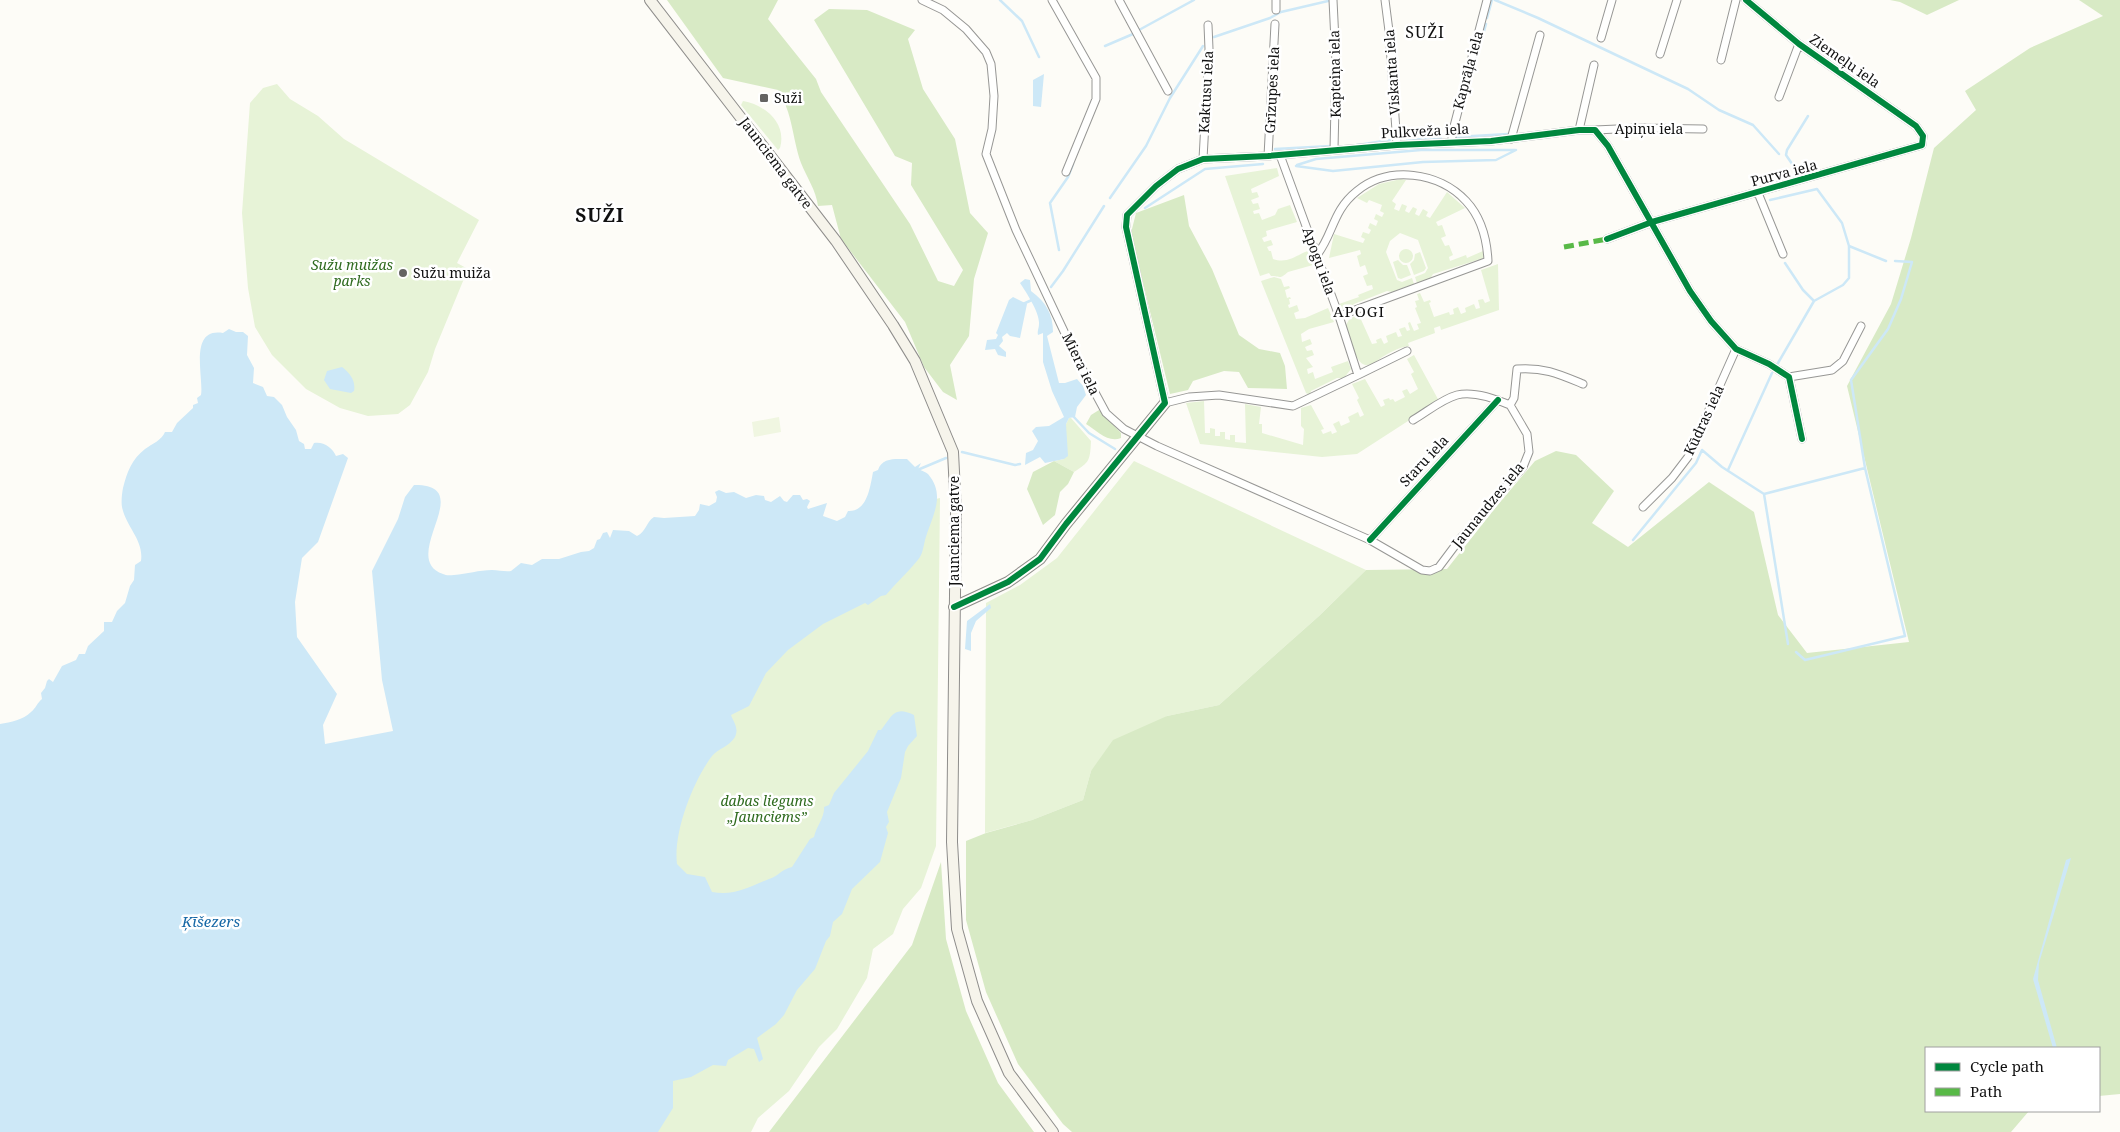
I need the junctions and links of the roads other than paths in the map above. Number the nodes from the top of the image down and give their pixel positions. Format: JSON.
{"nodes":[{"id":1,"x":650,"y":0,"type":"edge"},
{"id":2,"x":922,"y":0,"type":"edge"},
{"id":3,"x":1052,"y":0,"type":"edge"},
{"id":4,"x":1119,"y":0,"type":"edge"},
{"id":5,"x":1276,"y":0,"type":"edge"},
{"id":6,"x":1333,"y":0,"type":"edge"},
{"id":7,"x":1385,"y":0,"type":"edge"},
{"id":8,"x":1487,"y":0,"type":"edge"},
{"id":9,"x":1612,"y":0,"type":"edge"},
{"id":10,"x":1677,"y":0,"type":"edge"},
{"id":11,"x":1736,"y":0,"type":"edge"},
{"id":12,"x":1746,"y":0,"type":"edge"},
{"id":13,"x":1276,"y":10,"type":"dead end"},
{"id":14,"x":1275,"y":24,"type":"dead end"},
{"id":15,"x":1208,"y":25,"type":"dead end"},
{"id":16,"x":1540,"y":36,"type":"dead end"},
{"id":17,"x":1601,"y":38,"type":"dead end"},
{"id":18,"x":1799,"y":44,"type":"junction"},
{"id":19,"x":1660,"y":54,"type":"dead end"},
{"id":20,"x":1721,"y":60,"type":"dead end"},
{"id":21,"x":1594,"y":65,"type":"dead end"},
{"id":22,"x":1168,"y":91,"type":"dead end"},
{"id":23,"x":1778,"y":96,"type":"dead end"},
{"id":24,"x":1703,"y":129,"type":"dead end"},
{"id":25,"x":1579,"y":130,"type":"junction"},
{"id":26,"x":1595,"y":130,"type":"junction"},
{"id":27,"x":1511,"y":139,"type":"junction"},
{"id":28,"x":1452,"y":141,"type":"junction"},
{"id":29,"x":1397,"y":144,"type":"junction"},
{"id":30,"x":1922,"y":146,"type":"joint"},
{"id":31,"x":1334,"y":149,"type":"junction"},
{"id":32,"x":1280,"y":154,"type":"junction"},
{"id":33,"x":1268,"y":156,"type":"junction"},
{"id":34,"x":1203,"y":159,"type":"junction"},
{"id":35,"x":1066,"y":172,"type":"dead end"},
{"id":36,"x":1758,"y":193,"type":"junction"},
{"id":37,"x":1652,"y":222,"type":"junction"},
{"id":38,"x":1606,"y":239,"type":"dead end"},
{"id":39,"x":1783,"y":254,"type":"dead end"},
{"id":40,"x":1317,"y":255,"type":"junction"},
{"id":41,"x":1339,"y":316,"type":"junction"},
{"id":42,"x":1861,"y":326,"type":"dead end"},
{"id":43,"x":1736,"y":349,"type":"junction"},
{"id":44,"x":1407,"y":351,"type":"dead end"},
{"id":45,"x":1358,"y":375,"type":"junction"},
{"id":46,"x":1789,"y":377,"type":"junction"},
{"id":47,"x":1583,"y":384,"type":"dead end"},
{"id":48,"x":1498,"y":400,"type":"junction"},
{"id":49,"x":1165,"y":403,"type":"junction"},
{"id":50,"x":1510,"y":405,"type":"junction"},
{"id":51,"x":1413,"y":420,"type":"dead end"},
{"id":52,"x":1137,"y":437,"type":"junction"},
{"id":53,"x":1802,"y":439,"type":"dead end"},
{"id":54,"x":1643,"y":507,"type":"dead end"},
{"id":55,"x":1370,"y":540,"type":"junction"},
{"id":56,"x":1430,"y":571,"type":"joint"},
{"id":57,"x":954,"y":607,"type":"junction"},
{"id":58,"x":1053,"y":1132,"type":"edge"}],
"edges":[{"from":1,"to":57,"type":"main road","name":"Jaunciema gatve"},
{"from":2,"to":52,"type":"street","name":"Miera iela"},
{"from":3,"to":35,"type":"street"},
{"from":4,"to":22,"type":"street"},
{"from":5,"to":13,"type":"street"},
{"from":6,"to":31,"type":"street","name":"Kapteiņa iela"},
{"from":7,"to":29,"type":"street","name":"Viskanta iela"},
{"from":8,"to":28,"type":"street","name":"Kaprāļa iela"},
{"from":9,"to":17,"type":"street"},
{"from":10,"to":19,"type":"street"},
{"from":11,"to":20,"type":"street"},
{"from":12,"to":18,"type":"street","name":"Ziemeļu iela"},
{"from":14,"to":33,"type":"street","name":"Grīzupes iela"},
{"from":15,"to":34,"type":"street","name":"Kaktusu iela"},
{"from":16,"to":27,"type":"street"},
{"from":18,"to":23,"type":"street"},
{"from":18,"to":30,"type":"street","name":"Ziemeļu iela"},
{"from":21,"to":25,"type":"street"},
{"from":24,"to":26,"type":"street","name":"Apiņu iela"},
{"from":25,"to":26,"type":"street","name":"Pulkveža iela"},
{"from":25,"to":27,"type":"street","name":"Pulkveža iela"},
{"from":26,"to":37,"type":"street"},
{"from":27,"to":28,"type":"street","name":"Pulkveža iela"},
{"from":28,"to":29,"type":"street","name":"Pulkveža iela"},
{"from":29,"to":31,"type":"street","name":"Pulkveža iela"},
{"from":30,"to":36,"type":"street","name":"Purva iela"},
{"from":31,"to":32,"type":"street","name":"Pulkveža iela"},
{"from":32,"to":33,"type":"street","name":"Pulkveža iela"},
{"from":32,"to":40,"type":"street","name":"Apogu iela"},
{"from":33,"to":34,"type":"street","name":"Pulkveža iela"},
{"from":34,"to":49,"type":"street","name":"Pulkveža iela"},
{"from":36,"to":37,"type":"street","name":"Purva iela"},
{"from":36,"to":39,"type":"street"},
{"from":37,"to":38,"type":"street","name":"Purva iela"},
{"from":37,"to":43,"type":"street"},
{"from":40,"to":41,"type":"street","name":"Apogu iela"},
{"from":40,"to":41,"type":"street"},
{"from":41,"to":45,"type":"street","name":"Apogu iela"},
{"from":42,"to":46,"type":"street"},
{"from":43,"to":46,"type":"street"},
{"from":43,"to":54,"type":"street","name":"Kūdras iela"},
{"from":44,"to":45,"type":"street"},
{"from":45,"to":49,"type":"street"},
{"from":46,"to":53,"type":"street"},
{"from":47,"to":50,"type":"street"},
{"from":48,"to":50,"type":"street"},
{"from":48,"to":51,"type":"street"},
{"from":48,"to":55,"type":"street","name":"Staru iela"},
{"from":49,"to":52,"type":"main road"},
{"from":50,"to":56,"type":"street","name":"Jaunaudzes iela"},
{"from":52,"to":55,"type":"street","name":"Miera iela"},
{"from":52,"to":57,"type":"main road"},
{"from":55,"to":56,"type":"street","name":"Miera iela"},
{"from":57,"to":58,"type":"main road","name":"Jaunciema gatve"}]}
